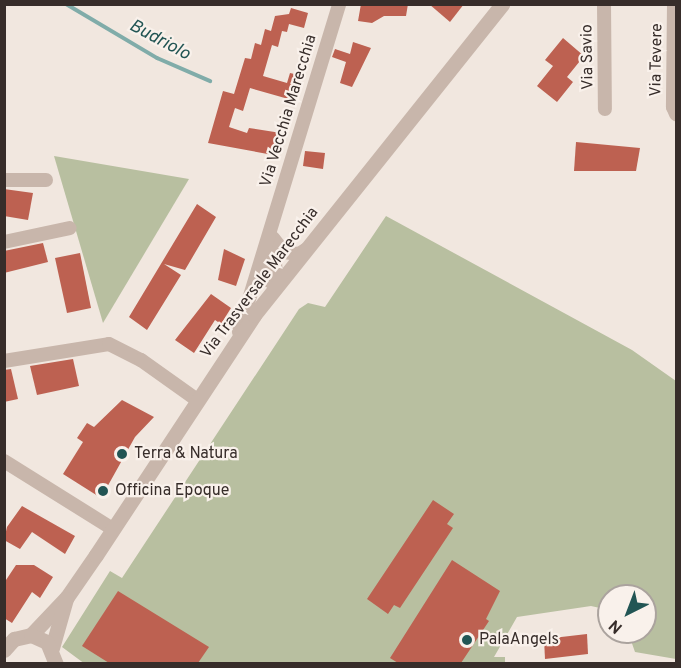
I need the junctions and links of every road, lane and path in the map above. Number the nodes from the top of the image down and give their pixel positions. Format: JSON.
{"nodes":[{"id":1,"x":339,"y":4,"type":"edge"},
{"id":2,"x":502,"y":4,"type":"edge"},
{"id":3,"x":603,"y":4,"type":"edge"},
{"id":4,"x":674,"y":4,"type":"edge"},
{"id":5,"x":605,"y":109,"type":"dead end"},
{"id":6,"x":676,"y":114,"type":"edge"},
{"id":7,"x":4,"y":180,"type":"edge"},
{"id":8,"x":46,"y":180,"type":"dead end"},
{"id":9,"x":70,"y":228,"type":"dead end"},
{"id":10,"x":272,"y":233,"type":"junction"},
{"id":11,"x":4,"y":242,"type":"edge"},
{"id":12,"x":307,"y":249,"type":"junction"},
{"id":13,"x":262,"y":263,"type":"junction"},
{"id":14,"x":277,"y":286,"type":"junction"},
{"id":15,"x":235,"y":343,"type":"junction"},
{"id":16,"x":4,"y":361,"type":"edge"},
{"id":17,"x":196,"y":400,"type":"junction"},
{"id":18,"x":4,"y":461,"type":"edge"},
{"id":19,"x":113,"y":529,"type":"junction"},
{"id":20,"x":67,"y":597,"type":"junction"},
{"id":21,"x":31,"y":635,"type":"junction"},
{"id":22,"x":6,"y":647,"type":"edge"},
{"id":23,"x":55,"y":659,"type":"edge"}],
"edges":[{"from":1,"to":10,"type":"street","name":"Via Vecchia Marecchia"},
{"from":2,"to":12,"type":"street","name":"Via Trasversale Marecchia"},
{"from":3,"to":5,"type":"street","name":"Via Savio"},
{"from":4,"to":6,"type":"street","name":"Via Tevere"},
{"from":7,"to":8,"type":"street"},
{"from":9,"to":11,"type":"street"},
{"from":10,"to":12,"type":"street"},
{"from":10,"to":13,"type":"street","name":"Via Vecchia Marecchia"},
{"from":10,"to":14,"type":"street","name":"Via Vecchia Marecchia"},
{"from":12,"to":14,"type":"street","name":"Via Trasversale Marecchia"},
{"from":13,"to":14,"type":"street"},
{"from":13,"to":15,"type":"street","name":"Via Vecchia Marecchia"},
{"from":14,"to":15,"type":"street","name":"Via Trasversale Marecchia"},
{"from":15,"to":17,"type":"street","name":"Via Trasversale Marecchia"},
{"from":16,"to":17,"type":"street"},
{"from":17,"to":19,"type":"street","name":"Via Trasversale Marecchia"},
{"from":18,"to":19,"type":"street"},
{"from":19,"to":20,"type":"street","name":"Via Trasversale Marecchia"},
{"from":20,"to":21,"type":"street","name":"Via Trasversale Marecchia"},
{"from":20,"to":23,"type":"street","name":"Via Trasversale Marecchia"},
{"from":21,"to":22,"type":"street"},
{"from":21,"to":23,"type":"street"}]}
